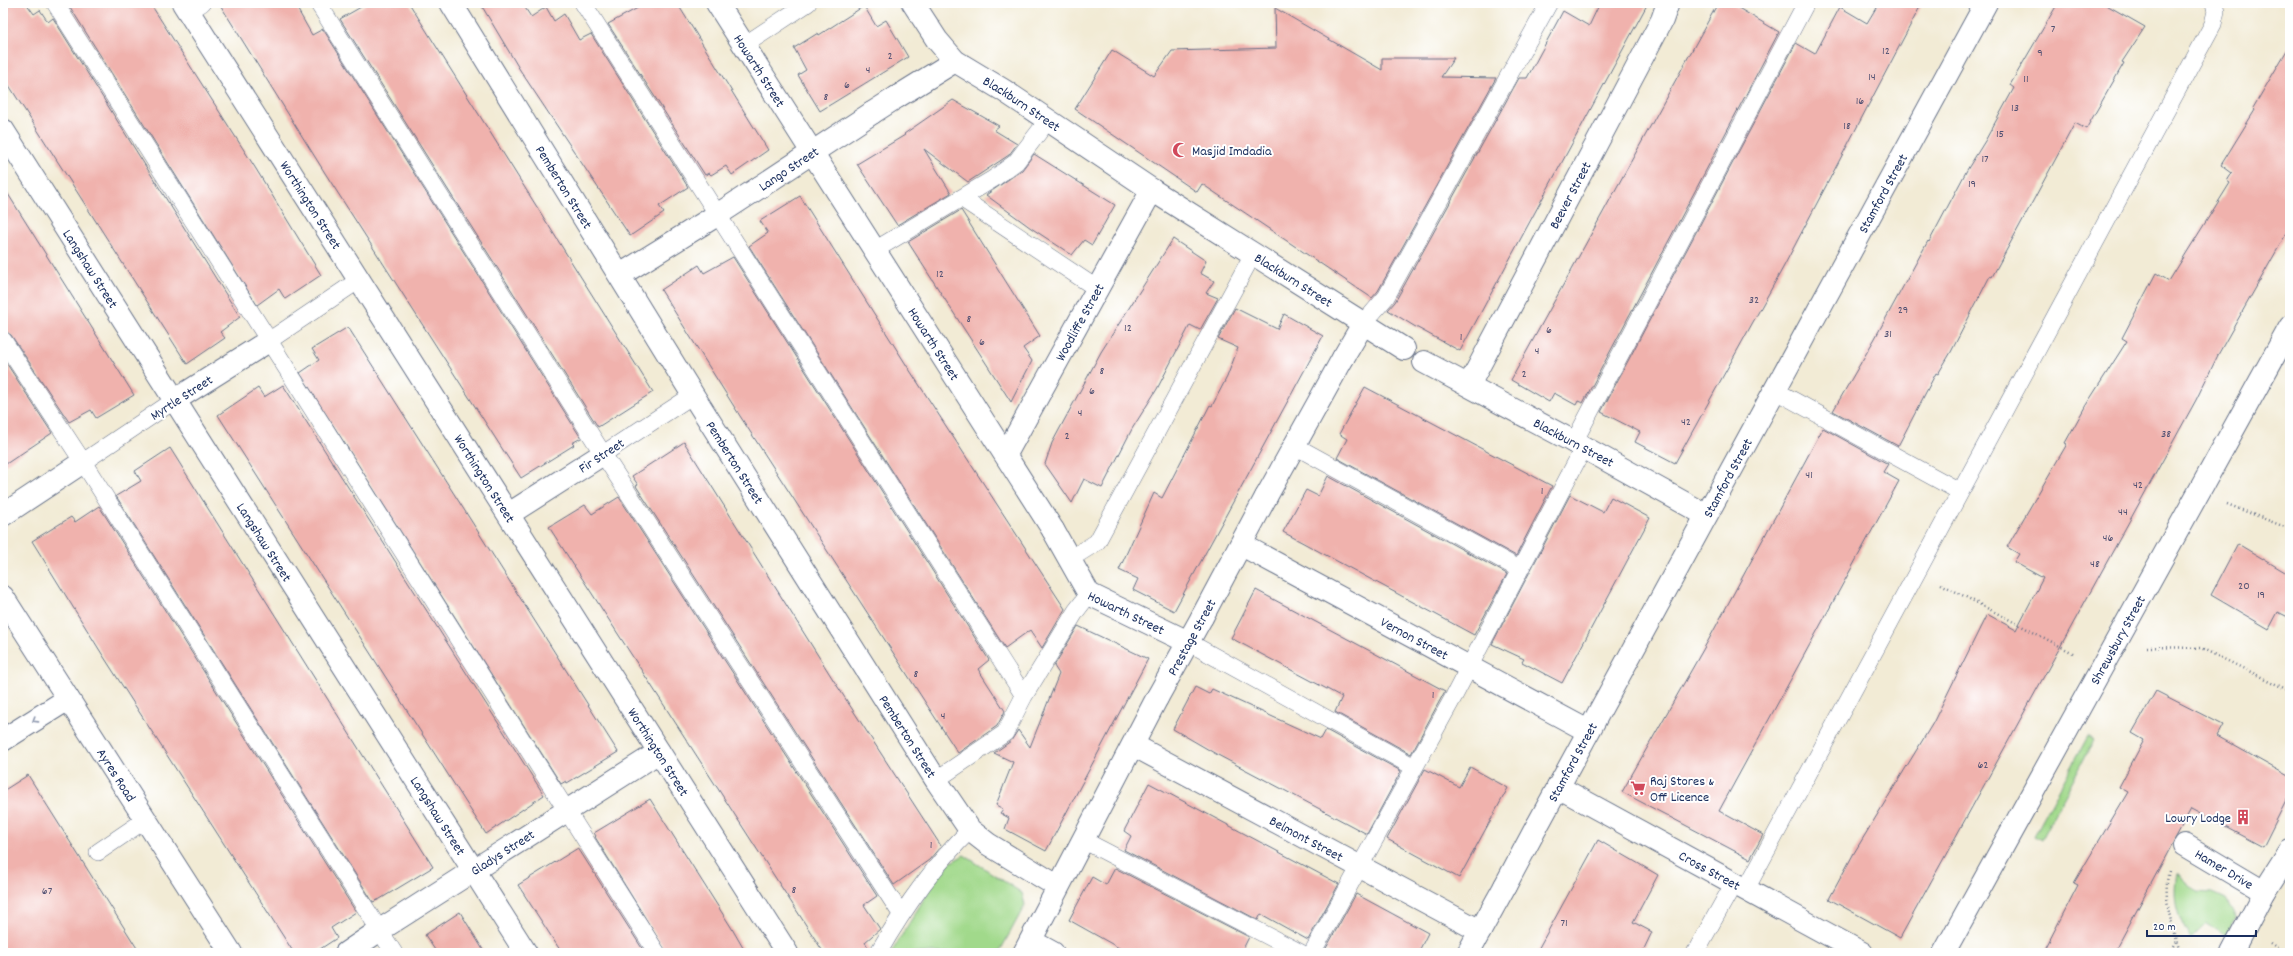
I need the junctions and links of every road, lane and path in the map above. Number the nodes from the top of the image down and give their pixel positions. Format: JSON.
{"nodes":[{"id":1,"x":55,"y":3,"type":"edge"},
{"id":2,"x":318,"y":3,"type":"edge"},
{"id":3,"x":451,"y":3,"type":"edge"},
{"id":4,"x":583,"y":3,"type":"edge"},
{"id":5,"x":717,"y":3,"type":"edge"},
{"id":6,"x":808,"y":3,"type":"edge"},
{"id":7,"x":914,"y":3,"type":"edge"},
{"id":8,"x":1549,"y":3,"type":"edge"},
{"id":9,"x":1668,"y":3,"type":"edge"},
{"id":10,"x":1806,"y":3,"type":"edge"},
{"id":11,"x":1986,"y":3,"type":"edge"},
{"id":12,"x":2214,"y":3,"type":"edge"},
{"id":13,"x":191,"y":6,"type":"edge"},
{"id":14,"x":743,"y":46,"type":"junction"},
{"id":15,"x":956,"y":61,"type":"junction"},
{"id":16,"x":1048,"y":120,"type":"junction"},
{"id":17,"x":3,"y":130,"type":"edge"},
{"id":18,"x":811,"y":152,"type":"junction"},
{"id":19,"x":1152,"y":190,"type":"junction"},
{"id":20,"x":962,"y":198,"type":"junction"},
{"id":21,"x":717,"y":215,"type":"junction"},
{"id":22,"x":875,"y":250,"type":"junction"},
{"id":23,"x":1253,"y":254,"type":"junction"},
{"id":24,"x":620,"y":275,"type":"junction"},
{"id":25,"x":359,"y":280,"type":"junction"},
{"id":26,"x":1099,"y":290,"type":"junction"},
{"id":27,"x":1363,"y":324,"type":"junction"},
{"id":28,"x":2290,"y":327,"type":"edge"},
{"id":29,"x":3,"y":340,"type":"edge"},
{"id":30,"x":267,"y":342,"type":"junction"},
{"id":31,"x":1469,"y":385,"type":"junction"},
{"id":32,"x":1774,"y":390,"type":"junction"},
{"id":33,"x":693,"y":395,"type":"junction"},
{"id":34,"x":175,"y":400,"type":"junction"},
{"id":35,"x":1579,"y":445,"type":"junction"},
{"id":36,"x":1295,"y":446,"type":"junction"},
{"id":37,"x":603,"y":454,"type":"junction"},
{"id":38,"x":1006,"y":454,"type":"junction"},
{"id":39,"x":83,"y":462,"type":"junction"},
{"id":40,"x":2198,"y":489,"type":"junction"},
{"id":41,"x":1959,"y":491,"type":"junction"},
{"id":42,"x":509,"y":514,"type":"junction"},
{"id":43,"x":3,"y":515,"type":"edge"},
{"id":44,"x":1706,"y":515,"type":"junction"},
{"id":45,"x":2290,"y":530,"type":"edge"},
{"id":46,"x":1242,"y":545,"type":"junction"},
{"id":47,"x":1070,"y":559,"type":"junction"},
{"id":48,"x":1519,"y":570,"type":"junction"},
{"id":49,"x":1916,"y":570,"type":"junction"},
{"id":50,"x":1089,"y":594,"type":"junction"},
{"id":51,"x":3,"y":597,"type":"edge"},
{"id":52,"x":2118,"y":638,"type":"junction"},
{"id":53,"x":1188,"y":642,"type":"junction"},
{"id":54,"x":1469,"y":668,"type":"junction"},
{"id":55,"x":2100,"y":668,"type":"junction"},
{"id":56,"x":2290,"y":691,"type":"edge"},
{"id":57,"x":1024,"y":696,"type":"junction"},
{"id":58,"x":68,"y":699,"type":"junction"},
{"id":59,"x":1588,"y":731,"type":"junction"},
{"id":60,"x":3,"y":740,"type":"edge"},
{"id":61,"x":1133,"y":745,"type":"junction"},
{"id":62,"x":659,"y":752,"type":"junction"},
{"id":63,"x":1414,"y":767,"type":"junction"},
{"id":64,"x":936,"y":780,"type":"junction"},
{"id":65,"x":1558,"y":787,"type":"junction"},
{"id":66,"x":565,"y":812,"type":"junction"},
{"id":67,"x":145,"y":820,"type":"junction"},
{"id":68,"x":970,"y":830,"type":"junction"},
{"id":69,"x":1083,"y":840,"type":"junction"},
{"id":70,"x":2185,"y":845,"type":"joint"},
{"id":71,"x":2290,"y":851,"type":"edge"},
{"id":72,"x":98,"y":852,"type":"dead end"},
{"id":73,"x":1360,"y":866,"type":"junction"},
{"id":74,"x":472,"y":871,"type":"junction"},
{"id":75,"x":1057,"y":886,"type":"junction"},
{"id":76,"x":1740,"y":886,"type":"junction"},
{"id":77,"x":2264,"y":892,"type":"junction"},
{"id":78,"x":901,"y":914,"type":"junction"},
{"id":79,"x":380,"y":930,"type":"junction"},
{"id":80,"x":1480,"y":931,"type":"junction"},
{"id":81,"x":2177,"y":941,"type":"junction"},
{"id":82,"x":1027,"y":947,"type":"edge"},
{"id":83,"x":224,"y":950,"type":"edge"},
{"id":84,"x":346,"y":953,"type":"edge"},
{"id":85,"x":394,"y":953,"type":"edge"},
{"id":86,"x":526,"y":953,"type":"edge"},
{"id":87,"x":657,"y":953,"type":"edge"},
{"id":88,"x":787,"y":953,"type":"edge"},
{"id":89,"x":878,"y":953,"type":"edge"},
{"id":90,"x":1053,"y":953,"type":"edge"},
{"id":91,"x":1301,"y":953,"type":"edge"},
{"id":92,"x":1312,"y":953,"type":"edge"},
{"id":93,"x":1468,"y":953,"type":"edge"},
{"id":94,"x":1695,"y":953,"type":"edge"},
{"id":95,"x":1862,"y":953,"type":"edge"},
{"id":96,"x":1944,"y":953,"type":"edge"},
{"id":97,"x":2170,"y":953,"type":"edge"},
{"id":98,"x":2182,"y":953,"type":"edge"},
{"id":99,"x":2232,"y":953,"type":"edge"}],
"edges":[{"from":1,"to":30,"type":"lane"},
{"from":2,"to":37,"type":"lane"},
{"from":3,"to":24,"type":"street","name":"Pemberton Street"},
{"from":4,"to":21,"type":"lane"},
{"from":5,"to":14,"type":"street","name":"Howarth Street"},
{"from":6,"to":14,"type":"lane"},
{"from":7,"to":15,"type":"street","name":"Blackburn Street"},
{"from":8,"to":27,"type":"lane"},
{"from":9,"to":31,"type":"street","name":"Beever Street"},
{"from":10,"to":35,"type":"lane"},
{"from":11,"to":32,"type":"street","name":"Stamford Street"},
{"from":12,"to":41,"type":"lane"},
{"from":13,"to":25,"type":"street","name":"Worthington Street"},
{"from":14,"to":18,"type":"street","name":"Howarth Street"},
{"from":15,"to":16,"type":"street","name":"Blackburn Street"},
{"from":15,"to":18,"type":"street","name":"Lango Street"},
{"from":16,"to":19,"type":"street","name":"Blackburn Street"},
{"from":16,"to":20,"type":"lane"},
{"from":17,"to":34,"type":"street","name":"Langshaw Street"},
{"from":18,"to":21,"type":"street","name":"Lango Street"},
{"from":18,"to":22,"type":"street","name":"Howarth Street"},
{"from":19,"to":23,"type":"street","name":"Blackburn Street"},
{"from":19,"to":26,"type":"street","name":"Woodliffe Street"},
{"from":20,"to":22,"type":"lane"},
{"from":20,"to":26,"type":"lane"},
{"from":21,"to":24,"type":"street","name":"Lango Street"},
{"from":21,"to":57,"type":"lane"},
{"from":22,"to":38,"type":"street","name":"Howarth Street"},
{"from":23,"to":27,"type":"street","name":"Blackburn Street"},
{"from":23,"to":47,"type":"lane"},
{"from":24,"to":33,"type":"street","name":"Pemberton Street"},
{"from":25,"to":30,"type":"lane","name":"Myrtle Street"},
{"from":25,"to":42,"type":"street","name":"Worthington Street"},
{"from":26,"to":38,"type":"street","name":"Woodliffe Street"},
{"from":27,"to":31,"type":"street","name":"Blackburn Street"},
{"from":27,"to":36,"type":"street","name":"Prestage Street"},
{"from":28,"to":40,"type":"street","name":"Shrewsbury Street"},
{"from":29,"to":39,"type":"lane"},
{"from":30,"to":34,"type":"street","name":"Myrtle Street"},
{"from":30,"to":66,"type":"lane"},
{"from":31,"to":35,"type":"street","name":"Blackburn Street"},
{"from":32,"to":41,"type":"lane"},
{"from":32,"to":44,"type":"street","name":"Stamford Street"},
{"from":33,"to":37,"type":"lane","name":"Fir Street"},
{"from":33,"to":64,"type":"street","name":"Pemberton Street"},
{"from":34,"to":39,"type":"lane","name":"Myrtle Street"},
{"from":34,"to":74,"type":"street","name":"Langshaw Street"},
{"from":35,"to":44,"type":"street","name":"Blackburn Street"},
{"from":35,"to":48,"type":"lane"},
{"from":36,"to":46,"type":"street","name":"Prestage Street"},
{"from":36,"to":48,"type":"lane"},
{"from":37,"to":42,"type":"street","name":"Fir Street"},
{"from":37,"to":78,"type":"lane"},
{"from":38,"to":47,"type":"street","name":"Howarth Street"},
{"from":39,"to":43,"type":"street","name":"Myrtle Street"},
{"from":39,"to":79,"type":"lane"},
{"from":40,"to":45,"type":"path"},
{"from":40,"to":52,"type":"street","name":"Shrewsbury Street"},
{"from":41,"to":49,"type":"lane"},
{"from":42,"to":62,"type":"street","name":"Worthington Street"},
{"from":44,"to":59,"type":"street","name":"Stamford Street"},
{"from":46,"to":53,"type":"street","name":"Prestage Street"},
{"from":46,"to":54,"type":"street","name":"Vernon Street"},
{"from":47,"to":50,"type":"street","name":"Howarth Street"},
{"from":48,"to":54,"type":"lane"},
{"from":49,"to":55,"type":"path"},
{"from":49,"to":76,"type":"lane"},
{"from":50,"to":53,"type":"street","name":"Howarth Street"},
{"from":50,"to":57,"type":"lane"},
{"from":51,"to":58,"type":"street","name":"Ayres Road"},
{"from":52,"to":55,"type":"street","name":"Shrewsbury Street"},
{"from":52,"to":56,"type":"path"},
{"from":53,"to":61,"type":"street","name":"Prestage Street"},
{"from":53,"to":63,"type":"lane"},
{"from":54,"to":59,"type":"street","name":"Vernon Street"},
{"from":54,"to":63,"type":"lane"},
{"from":55,"to":96,"type":"street","name":"Shrewsbury Street"},
{"from":57,"to":64,"type":"lane"},
{"from":58,"to":60,"type":"street","one_way":true},
{"from":58,"to":67,"type":"street","name":"Ayres Road"},
{"from":59,"to":65,"type":"street","name":"Stamford Street"},
{"from":61,"to":69,"type":"street","name":"Prestage Street"},
{"from":61,"to":73,"type":"street","name":"Belmont Street"},
{"from":62,"to":66,"type":"street","name":"Gladys Street"},
{"from":62,"to":88,"type":"street","name":"Worthington Street"},
{"from":63,"to":73,"type":"lane"},
{"from":64,"to":68,"type":"street","name":"Pemberton Street"},
{"from":65,"to":76,"type":"street","name":"Cross Street"},
{"from":65,"to":80,"type":"street","name":"Stamford Street"},
{"from":66,"to":74,"type":"street","name":"Gladys Street"},
{"from":66,"to":87,"type":"lane"},
{"from":67,"to":72,"type":"lane"},
{"from":67,"to":83,"type":"street","name":"Ayres Road"},
{"from":68,"to":75,"type":"street","name":"Pemberton Street"},
{"from":68,"to":78,"type":"lane"},
{"from":69,"to":75,"type":"street","name":"Prestage Street"},
{"from":69,"to":91,"type":"lane"},
{"from":70,"to":77,"type":"street","name":"Hamer Drive"},
{"from":70,"to":81,"type":"path"},
{"from":71,"to":77,"type":"street","name":"Hamer Drive"},
{"from":73,"to":80,"type":"street","name":"Belmont Street"},
{"from":73,"to":92,"type":"lane"},
{"from":74,"to":79,"type":"street","name":"Gladys Street"},
{"from":74,"to":86,"type":"street","name":"Langshaw Street"},
{"from":75,"to":82,"type":"street","name":"Prestage Street"},
{"from":76,"to":94,"type":"lane"},
{"from":76,"to":95,"type":"street","name":"Cross Street"},
{"from":77,"to":99,"type":"street","name":"Hamer Drive"},
{"from":78,"to":89,"type":"lane"},
{"from":79,"to":84,"type":"street","name":"Gladys Street"},
{"from":79,"to":85,"type":"lane"},
{"from":80,"to":93,"type":"street","name":"Stamford Street"},
{"from":81,"to":97,"type":"path"},
{"from":81,"to":98,"type":"path"},
{"from":82,"to":90,"type":"street"}]}
